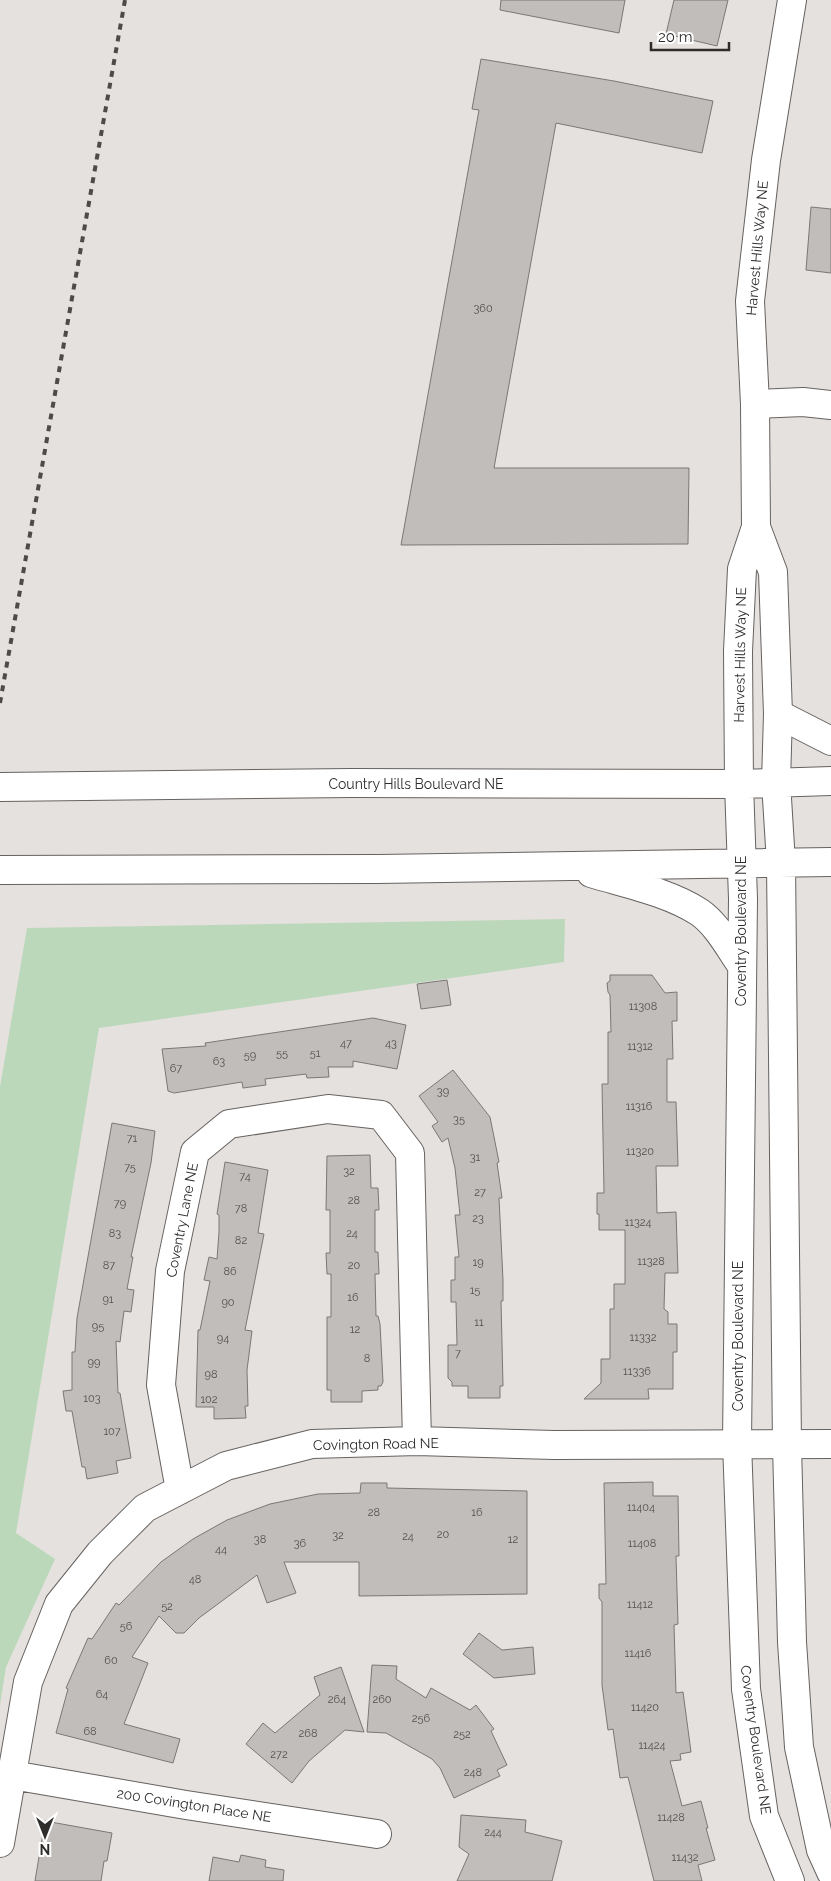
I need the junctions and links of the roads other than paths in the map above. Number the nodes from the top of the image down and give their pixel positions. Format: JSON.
{"nodes":[{"id":1,"x":792,"y":0,"type":"edge"},
{"id":2,"x":755,"y":404,"type":"junction"},
{"id":3,"x":831,"y":405,"type":"edge"},
{"id":4,"x":756,"y":527,"type":"junction"},
{"id":5,"x":778,"y":714,"type":"junction"},
{"id":6,"x":831,"y":741,"type":"edge"},
{"id":7,"x":831,"y":781,"type":"edge"},
{"id":8,"x":776,"y":782,"type":"junction"},
{"id":9,"x":739,"y":784,"type":"junction"},
{"id":10,"x":0,"y":787,"type":"edge"},
{"id":11,"x":831,"y":862,"type":"edge"},
{"id":12,"x":781,"y":863,"type":"junction"},
{"id":13,"x":742,"y":864,"type":"junction"},
{"id":14,"x":566,"y":865,"type":"junction"},
{"id":15,"x":0,"y":870,"type":"edge"},
{"id":16,"x":742,"y":966,"type":"junction"},
{"id":17,"x":417,"y":1441,"type":"junction"},
{"id":18,"x":737,"y":1443,"type":"junction"},
{"id":19,"x":831,"y":1444,"type":"edge"},
{"id":20,"x":787,"y":1445,"type":"junction"},
{"id":21,"x":180,"y":1490,"type":"junction"},
{"id":22,"x":12,"y":1774,"type":"junction"},
{"id":23,"x":377,"y":1834,"type":"dead end"},
{"id":24,"x":0,"y":1843,"type":"edge"},
{"id":25,"x":831,"y":1872,"type":"edge"},
{"id":26,"x":790,"y":1881,"type":"edge"}],
"edges":[{"from":1,"to":2,"type":"street","name":"Harvest Hills Way NE"},
{"from":2,"to":3,"type":"street"},
{"from":2,"to":4,"type":"street","name":"Harvest Hills Way NE"},
{"from":4,"to":5,"type":"street","name":"Harvest Hills Way NE"},
{"from":4,"to":9,"type":"street","name":"Harvest Hills Way NE"},
{"from":5,"to":6,"type":"street"},
{"from":5,"to":8,"type":"street","name":"Harvest Hills Way NE"},
{"from":7,"to":8,"type":"street","name":"Country Hills Boulevard NE"},
{"from":8,"to":9,"type":"street","name":"Country Hills Boulevard NE"},
{"from":8,"to":12,"type":"street"},
{"from":9,"to":10,"type":"street","name":"Country Hills Boulevard NE"},
{"from":9,"to":13,"type":"street","name":"Coventry Boulevard NE"},
{"from":11,"to":12,"type":"street"},
{"from":12,"to":13,"type":"street"},
{"from":12,"to":20,"type":"street"},
{"from":13,"to":14,"type":"street"},
{"from":13,"to":16,"type":"street","name":"Coventry Boulevard NE"},
{"from":14,"to":15,"type":"street"},
{"from":14,"to":16,"type":"street"},
{"from":16,"to":18,"type":"street","name":"Coventry Boulevard NE"},
{"from":17,"to":18,"type":"street","name":"Covington Road NE"},
{"from":17,"to":21,"type":"street","name":"Covington Road NE"},
{"from":17,"to":21,"type":"street","name":"Coventry Lane NE"},
{"from":18,"to":20,"type":"street","name":"Covington Road NE"},
{"from":18,"to":26,"type":"street","name":"Coventry Boulevard NE"},
{"from":19,"to":20,"type":"street","name":"Covington Road NE"},
{"from":20,"to":25,"type":"street"},
{"from":21,"to":22,"type":"street","name":"Covington Road NE"},
{"from":22,"to":23,"type":"street","name":"200 Covington Place NE"},
{"from":22,"to":24,"type":"street","name":"Covington Road NE"}]}
